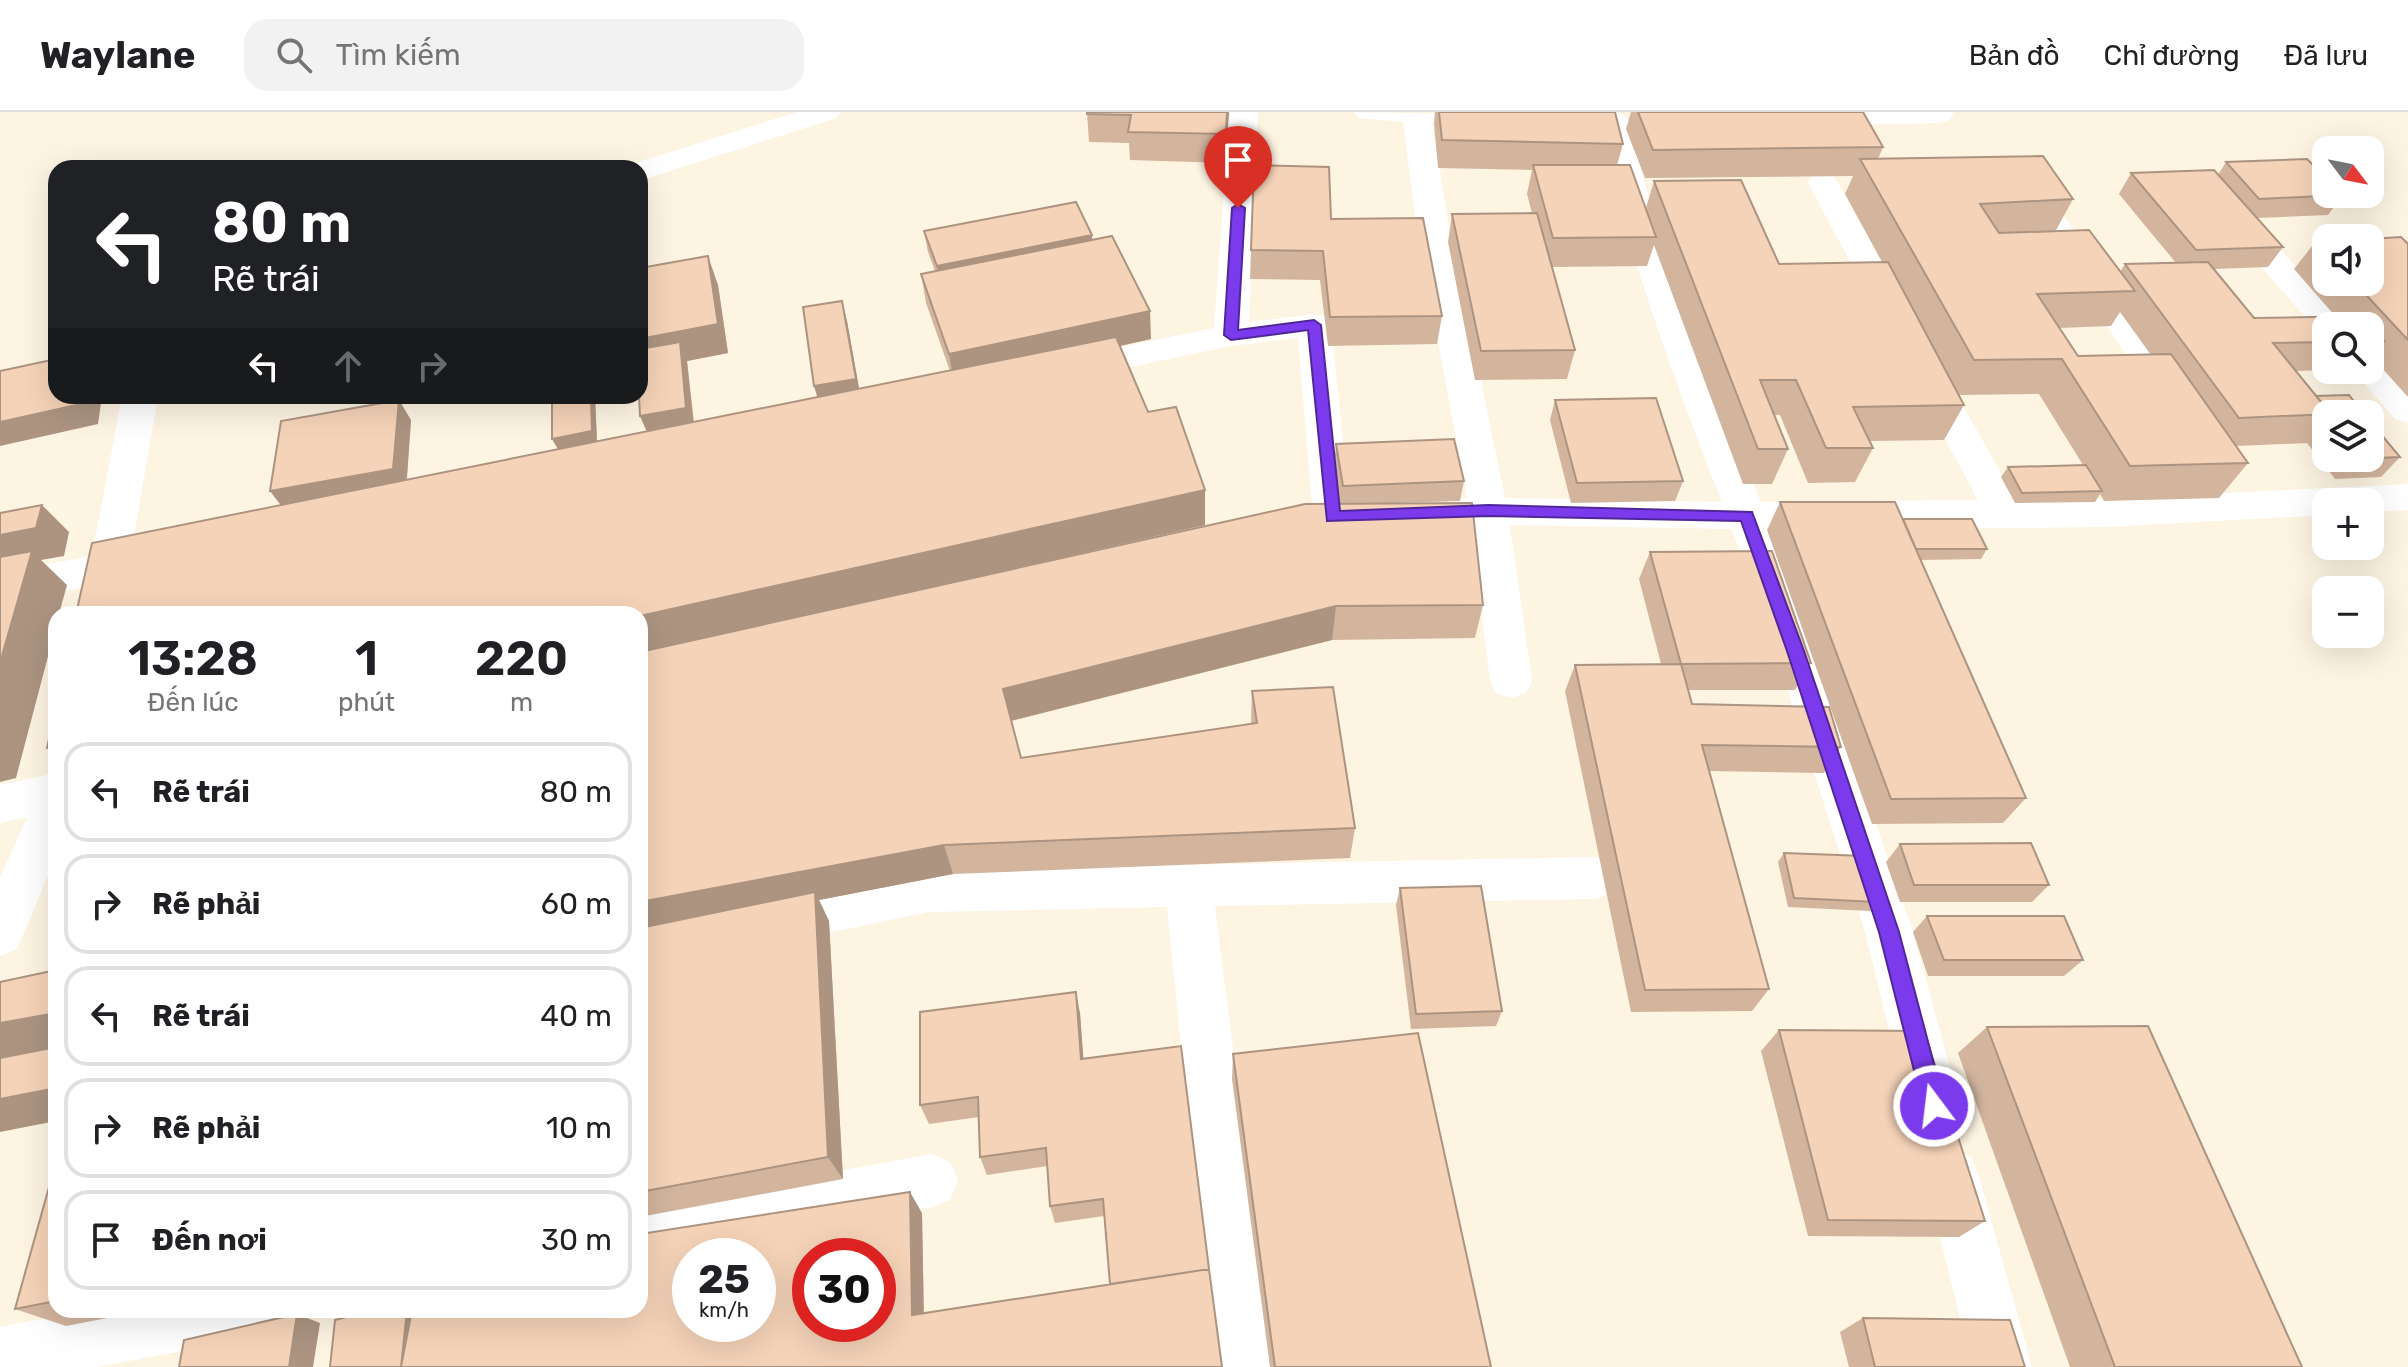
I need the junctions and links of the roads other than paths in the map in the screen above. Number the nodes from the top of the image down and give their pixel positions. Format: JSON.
{"nodes":[{"id":1,"x":827,"y":112,"type":"edge"},
{"id":2,"x":1244,"y":112,"type":"edge"},
{"id":3,"x":1368,"y":112,"type":"edge"},
{"id":4,"x":1416,"y":113,"type":"edge"},
{"id":5,"x":1939,"y":114,"type":"dead end"},
{"id":6,"x":1477,"y":115,"type":"edge"},
{"id":7,"x":1784,"y":117,"type":"edge"},
{"id":8,"x":1613,"y":119,"type":"edge"},
{"id":9,"x":648,"y":168,"type":"edge"},
{"id":10,"x":1823,"y":183,"type":"edge"},
{"id":11,"x":2210,"y":191,"type":"edge"},
{"id":12,"x":2031,"y":192,"type":"edge"},
{"id":13,"x":2319,"y":312,"type":"edge"},
{"id":14,"x":1231,"y":335,"type":"junction"},
{"id":15,"x":1029,"y":377,"type":"edge"},
{"id":16,"x":2384,"y":384,"type":"edge"},
{"id":17,"x":139,"y":404,"type":"edge"},
{"id":18,"x":2408,"y":411,"type":"edge"},
{"id":19,"x":2194,"y":427,"type":"edge"},
{"id":20,"x":2408,"y":497,"type":"edge"},
{"id":21,"x":1489,"y":511,"type":"junction"},
{"id":22,"x":2005,"y":514,"type":"junction"},
{"id":23,"x":1747,"y":516,"type":"junction"},
{"id":24,"x":174,"y":554,"type":"edge"},
{"id":25,"x":112,"y":567,"type":"junction"},
{"id":26,"x":0,"y":588,"type":"edge"},
{"id":27,"x":103,"y":606,"type":"edge"},
{"id":28,"x":1511,"y":681,"type":"dead end"},
{"id":29,"x":48,"y":794,"type":"edge"},
{"id":30,"x":0,"y":804,"type":"edge"},
{"id":31,"x":48,"y":821,"type":"edge"},
{"id":32,"x":1595,"y":878,"type":"dead end"},
{"id":33,"x":1189,"y":886,"type":"junction"},
{"id":34,"x":716,"y":933,"type":"edge"},
{"id":35,"x":0,"y":934,"type":"edge"},
{"id":36,"x":931,"y":1181,"type":"dead end"},
{"id":37,"x":648,"y":1234,"type":"edge"},
{"id":38,"x":203,"y":1318,"type":"edge"},
{"id":39,"x":0,"y":1356,"type":"edge"},
{"id":40,"x":1243,"y":1367,"type":"edge"},
{"id":41,"x":2002,"y":1367,"type":"edge"}],
"edges":[{"from":1,"to":9,"type":"street"},
{"from":2,"to":14,"type":"street"},
{"from":3,"to":4,"type":"street"},
{"from":4,"to":6,"type":"street"},
{"from":4,"to":21,"type":"street"},
{"from":5,"to":7,"type":"street"},
{"from":8,"to":23,"type":"street"},
{"from":10,"to":22,"type":"street"},
{"from":11,"to":13,"type":"street"},
{"from":12,"to":19,"type":"street"},
{"from":14,"to":15,"type":"street"},
{"from":14,"to":21,"type":"street"},
{"from":16,"to":18,"type":"street"},
{"from":17,"to":25,"type":"street"},
{"from":20,"to":22,"type":"street"},
{"from":21,"to":23,"type":"street"},
{"from":21,"to":28,"type":"street"},
{"from":22,"to":23,"type":"street"},
{"from":23,"to":41,"type":"street"},
{"from":24,"to":25,"type":"street"},
{"from":25,"to":26,"type":"street"},
{"from":25,"to":27,"type":"street"},
{"from":29,"to":30,"type":"street"},
{"from":31,"to":35,"type":"street"},
{"from":32,"to":33,"type":"street"},
{"from":33,"to":34,"type":"street"},
{"from":33,"to":40,"type":"street"},
{"from":36,"to":37,"type":"street"},
{"from":38,"to":39,"type":"street"}]}
